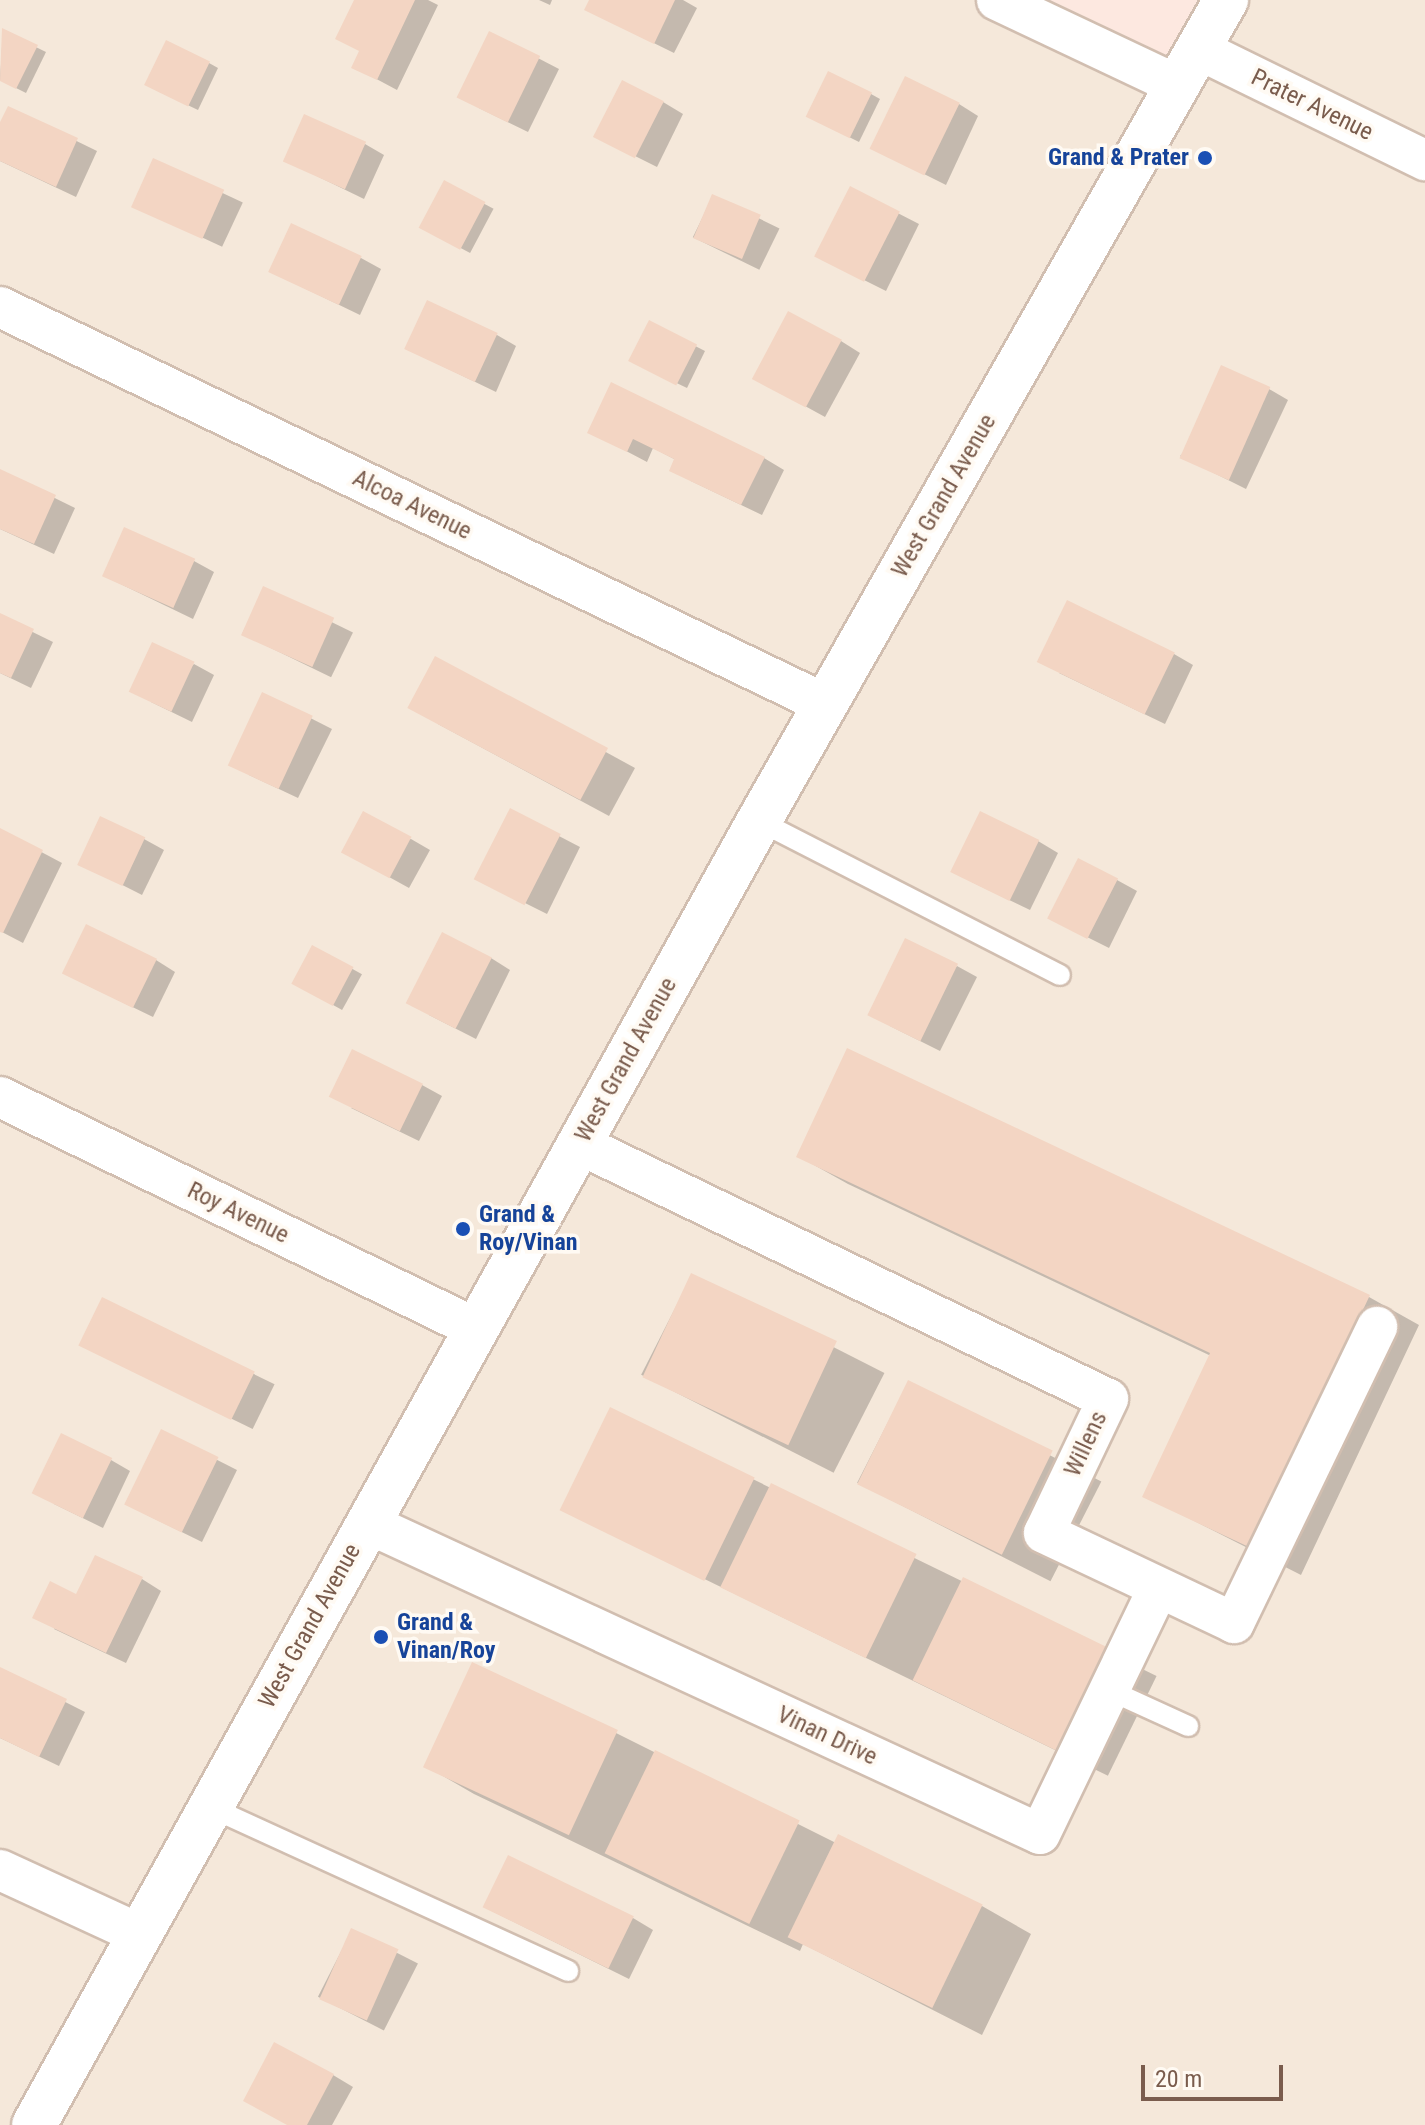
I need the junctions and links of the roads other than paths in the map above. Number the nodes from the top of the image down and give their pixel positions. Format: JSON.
{"nodes":[{"id":1,"x":997,"y":0,"type":"edge"},
{"id":2,"x":1226,"y":0,"type":"edge"},
{"id":3,"x":1188,"y":68,"type":"junction"},
{"id":4,"x":1425,"y":160,"type":"edge"},
{"id":5,"x":0,"y":307,"type":"edge"},
{"id":6,"x":825,"y":704,"type":"junction"},
{"id":7,"x":759,"y":821,"type":"junction"},
{"id":8,"x":1060,"y":975,"type":"dead end"},
{"id":9,"x":0,"y":1097,"type":"edge"},
{"id":10,"x":579,"y":1144,"type":"junction"},
{"id":11,"x":1377,"y":1327,"type":"dead end"},
{"id":12,"x":477,"y":1329,"type":"junction"},
{"id":13,"x":367,"y":1523,"type":"junction"},
{"id":14,"x":1158,"y":1589,"type":"junction"},
{"id":15,"x":1109,"y":1690,"type":"junction"},
{"id":16,"x":1188,"y":1726,"type":"dead end"},
{"id":17,"x":210,"y":1807,"type":"junction"},
{"id":18,"x":0,"y":1870,"type":"edge"},
{"id":19,"x":139,"y":1934,"type":"junction"},
{"id":20,"x":568,"y":1971,"type":"dead end"},
{"id":21,"x":34,"y":2125,"type":"edge"}],
"edges":[{"from":1,"to":3,"type":"street","name":"Prater Avenue"},
{"from":2,"to":3,"type":"main road","name":"West Grand Avenue"},
{"from":3,"to":4,"type":"street","name":"Prater Avenue"},
{"from":3,"to":6,"type":"main road","name":"West Grand Avenue"},
{"from":5,"to":6,"type":"street","name":"Alcoa Avenue"},
{"from":6,"to":7,"type":"main road","name":"West Grand Avenue"},
{"from":7,"to":8,"type":"lane"},
{"from":7,"to":10,"type":"main road","name":"West Grand Avenue"},
{"from":9,"to":12,"type":"street","name":"Roy Avenue"},
{"from":10,"to":12,"type":"main road","name":"West Grand Avenue"},
{"from":10,"to":14,"type":"street","name":"Willens"},
{"from":11,"to":14,"type":"street","name":"Willens"},
{"from":12,"to":13,"type":"main road","name":"West Grand Avenue"},
{"from":13,"to":15,"type":"street","name":"Vinan Drive"},
{"from":13,"to":17,"type":"main road","name":"West Grand Avenue"},
{"from":14,"to":15,"type":"street","name":"Vinan Drive"},
{"from":15,"to":16,"type":"lane"},
{"from":17,"to":19,"type":"main road","name":"West Grand Avenue"},
{"from":17,"to":20,"type":"lane"},
{"from":18,"to":19,"type":"street"},
{"from":19,"to":21,"type":"main road","name":"West Grand Avenue"}]}
